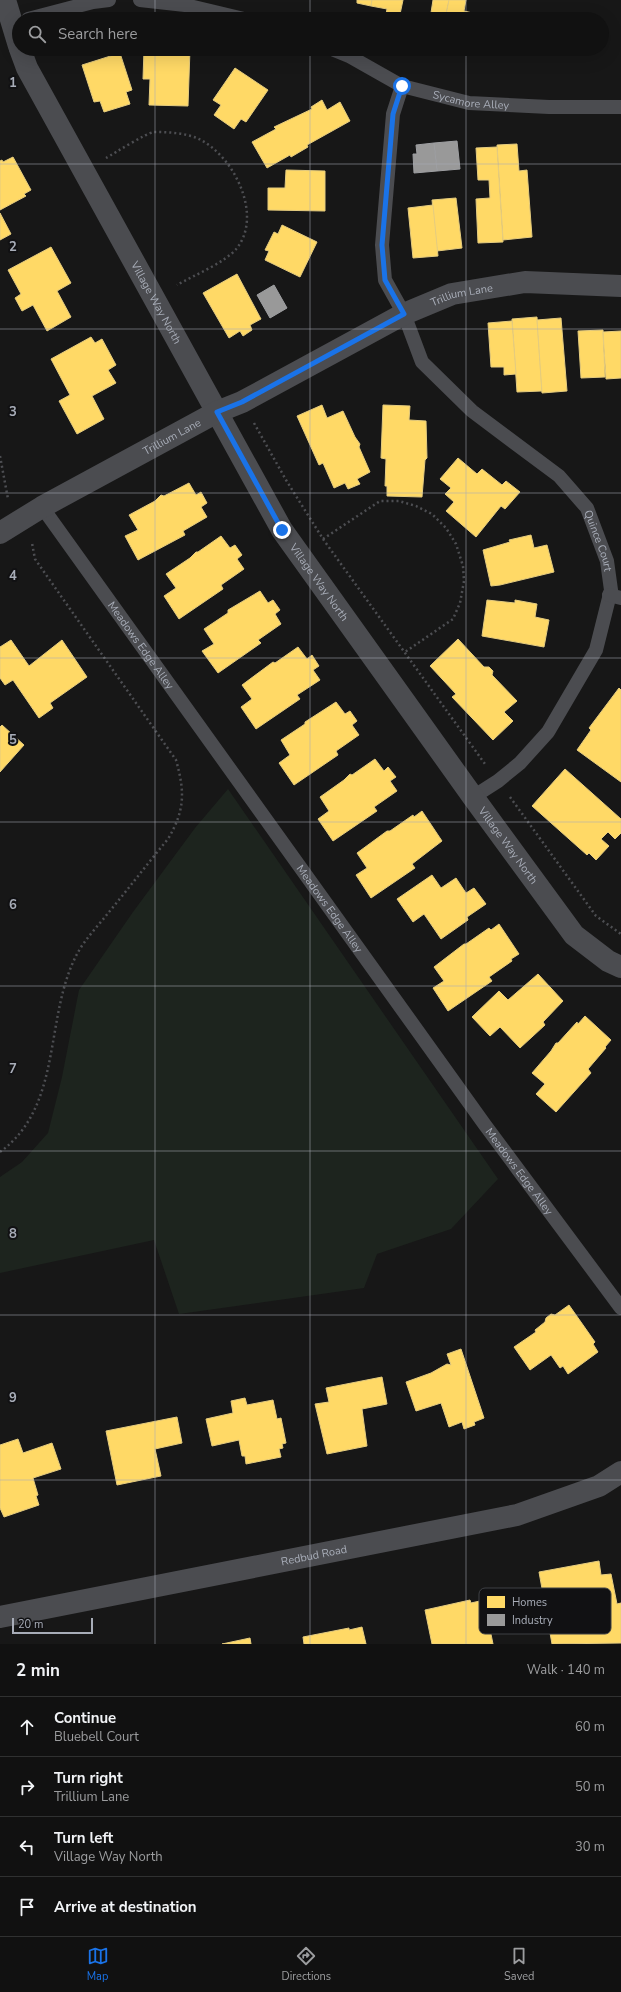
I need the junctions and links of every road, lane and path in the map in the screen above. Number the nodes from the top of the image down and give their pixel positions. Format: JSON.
{"nodes":[{"id":1,"x":5,"y":0,"type":"edge"},
{"id":2,"x":109,"y":0,"type":"edge"},
{"id":3,"x":140,"y":0,"type":"edge"},
{"id":4,"x":13,"y":12,"type":"edge"},
{"id":5,"x":56,"y":12,"type":"edge"},
{"id":6,"x":216,"y":12,"type":"edge"},
{"id":7,"x":23,"y":56,"type":"edge"},
{"id":8,"x":349,"y":56,"type":"edge"},
{"id":9,"x":402,"y":86,"type":"junction"},
{"id":10,"x":621,"y":108,"type":"edge"},
{"id":11,"x":102,"y":152,"type":"dead end"},
{"id":12,"x":106,"y":158,"type":"junction"},
{"id":13,"x":110,"y":165,"type":"dead end"},
{"id":14,"x":173,"y":278,"type":"dead end"},
{"id":15,"x":177,"y":285,"type":"junction"},
{"id":16,"x":621,"y":286,"type":"edge"},
{"id":17,"x":181,"y":292,"type":"dead end"},
{"id":18,"x":404,"y":314,"type":"junction"},
{"id":19,"x":242,"y":402,"type":"junction"},
{"id":20,"x":217,"y":412,"type":"junction"},
{"id":21,"x":0,"y":456,"type":"edge"},
{"id":22,"x":42,"y":507,"type":"junction"},
{"id":23,"x":22,"y":520,"type":"junction"},
{"id":24,"x":0,"y":533,"type":"edge"},
{"id":25,"x":323,"y":539,"type":"junction"},
{"id":26,"x":615,"y":597,"type":"edge"},
{"id":27,"x":405,"y":652,"type":"junction"},
{"id":28,"x":498,"y":781,"type":"junction"},
{"id":29,"x":473,"y":797,"type":"junction"},
{"id":30,"x":621,"y":934,"type":"edge"},
{"id":31,"x":621,"y":967,"type":"edge"},
{"id":32,"x":0,"y":1152,"type":"edge"},
{"id":33,"x":621,"y":1308,"type":"edge"},
{"id":34,"x":621,"y":1472,"type":"edge"},
{"id":35,"x":0,"y":1617,"type":"edge"}],
"edges":[{"from":1,"to":4,"type":"street","name":"Village Way North"},
{"from":2,"to":5,"type":"lane"},
{"from":3,"to":6,"type":"lane"},
{"from":7,"to":20,"type":"street","name":"Village Way North"},
{"from":8,"to":9,"type":"lane","name":"Sycamore Alley"},
{"from":9,"to":10,"type":"lane","name":"Sycamore Alley"},
{"from":9,"to":18,"type":"lane","name":"Quince Court"},
{"from":11,"to":12,"type":"path"},
{"from":12,"to":13,"type":"path"},
{"from":12,"to":15,"type":"path"},
{"from":14,"to":15,"type":"path"},
{"from":15,"to":17,"type":"path"},
{"from":16,"to":18,"type":"street","name":"Trillium Lane"},
{"from":18,"to":19,"type":"street","name":"Trillium Lane"},
{"from":18,"to":26,"type":"lane","name":"Quince Court"},
{"from":19,"to":20,"type":"street","name":"Trillium Lane"},
{"from":19,"to":25,"type":"path"},
{"from":20,"to":22,"type":"street","name":"Trillium Lane"},
{"from":20,"to":29,"type":"street","name":"Village Way North"},
{"from":21,"to":23,"type":"path"},
{"from":22,"to":23,"type":"street","name":"Trillium Lane"},
{"from":22,"to":33,"type":"lane","name":"Meadows Edge Alley"},
{"from":23,"to":24,"type":"street","name":"Trillium Lane"},
{"from":23,"to":32,"type":"path"},
{"from":25,"to":27,"type":"path"},
{"from":25,"to":27,"type":"path"},
{"from":26,"to":28,"type":"lane","name":"Quince Court"},
{"from":27,"to":28,"type":"path"},
{"from":28,"to":29,"type":"lane","name":"Quince Court"},
{"from":28,"to":30,"type":"path"},
{"from":29,"to":31,"type":"street","name":"Village Way North"},
{"from":34,"to":35,"type":"street","name":"Redbud Road"}]}
